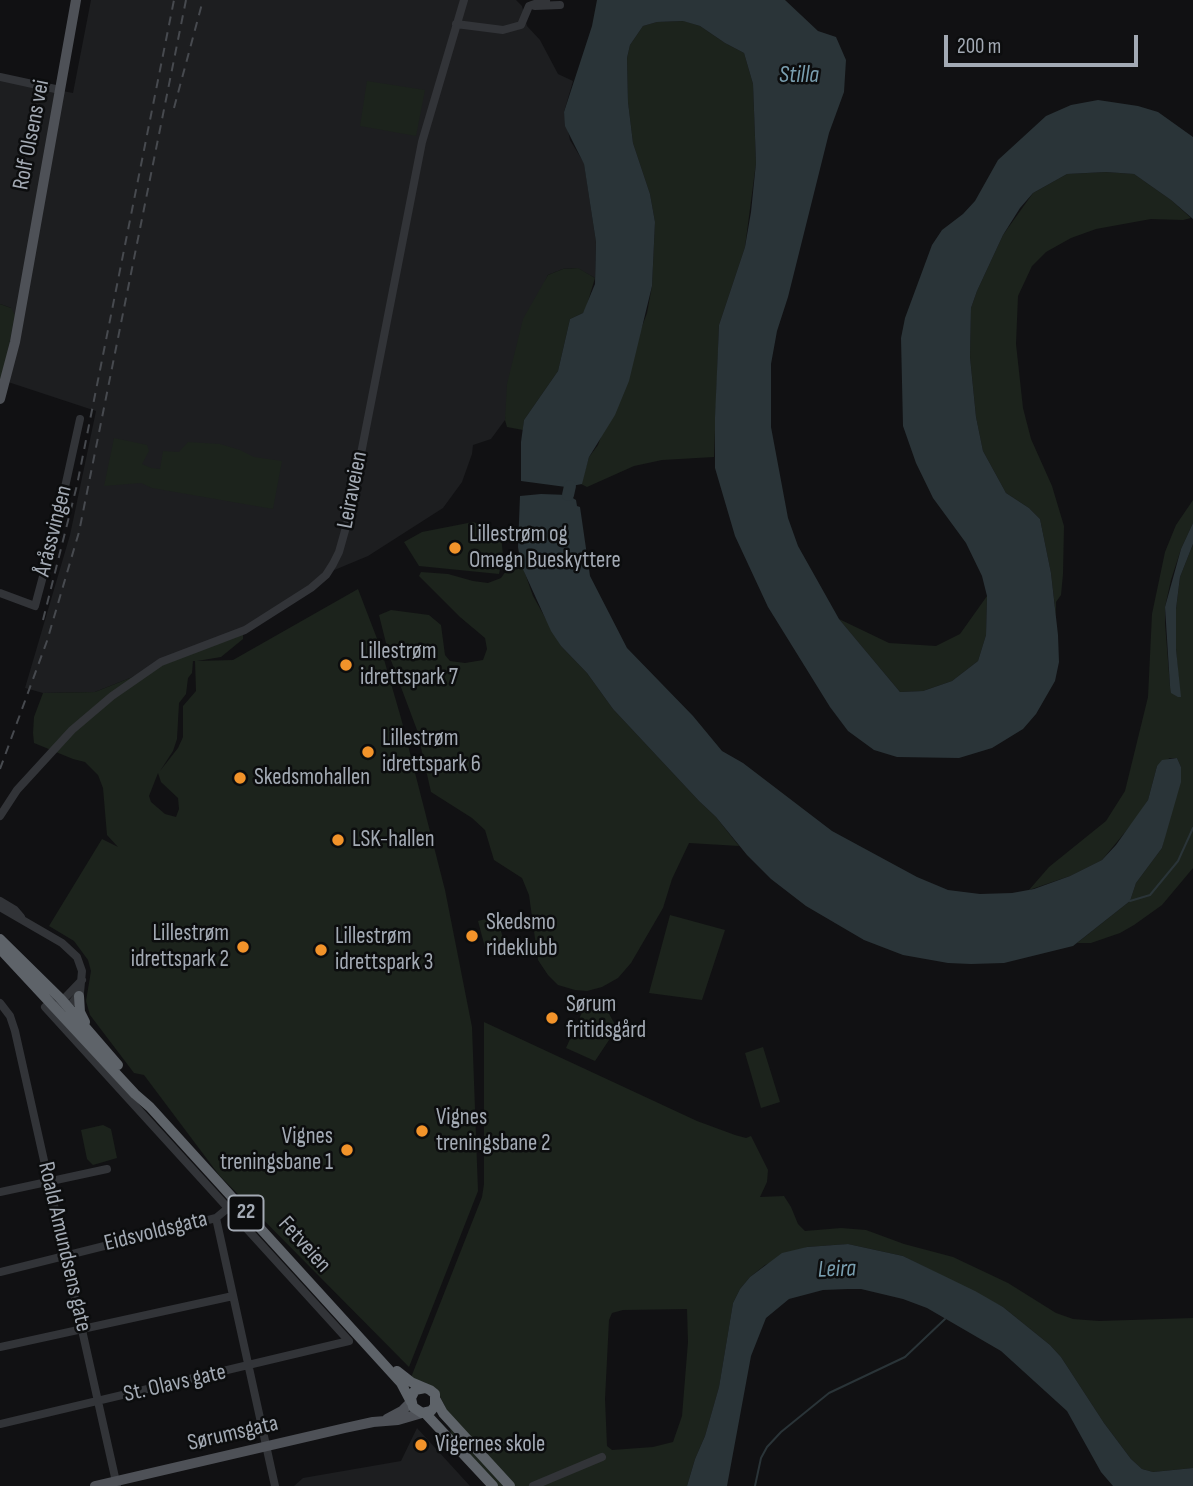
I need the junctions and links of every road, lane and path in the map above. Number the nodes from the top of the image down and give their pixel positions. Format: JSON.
{"nodes":[{"id":1,"x":76,"y":0,"type":"edge"},
{"id":2,"x":464,"y":0,"type":"edge"},
{"id":3,"x":546,"y":0,"type":"edge"},
{"id":4,"x":561,"y":5,"type":"dead end"},
{"id":5,"x":529,"y":6,"type":"junction"},
{"id":6,"x":456,"y":24,"type":"junction"},
{"id":7,"x":0,"y":77,"type":"edge"},
{"id":8,"x":60,"y":90,"type":"junction"},
{"id":9,"x":0,"y":399,"type":"edge"},
{"id":10,"x":80,"y":419,"type":"dead end"},
{"id":11,"x":0,"y":593,"type":"edge"},
{"id":12,"x":0,"y":816,"type":"edge"},
{"id":13,"x":0,"y":901,"type":"edge"},
{"id":14,"x":0,"y":906,"type":"edge"},
{"id":15,"x":21,"y":917,"type":"junction"},
{"id":16,"x":0,"y":939,"type":"edge"},
{"id":17,"x":0,"y":949,"type":"edge"},
{"id":18,"x":82,"y":980,"type":"junction"},
{"id":19,"x":79,"y":996,"type":"junction"},
{"id":20,"x":62,"y":1005,"type":"junction"},
{"id":21,"x":3,"y":1007,"type":"edge"},
{"id":22,"x":44,"y":1007,"type":"dead end"},
{"id":23,"x":90,"y":1031,"type":"junction"},
{"id":24,"x":150,"y":1107,"type":"junction"},
{"id":25,"x":107,"y":1169,"type":"dead end"},
{"id":26,"x":50,"y":1182,"type":"junction"},
{"id":27,"x":0,"y":1192,"type":"edge"},
{"id":28,"x":228,"y":1208,"type":"junction"},
{"id":29,"x":216,"y":1218,"type":"junction"},
{"id":30,"x":67,"y":1256,"type":"junction"},
{"id":31,"x":0,"y":1272,"type":"edge"},
{"id":32,"x":233,"y":1296,"type":"junction"},
{"id":33,"x":343,"y":1318,"type":"junction"},
{"id":34,"x":83,"y":1331,"type":"junction"},
{"id":35,"x":0,"y":1347,"type":"edge"},
{"id":36,"x":249,"y":1366,"type":"junction"},
{"id":37,"x":425,"y":1388,"type":"junction"},
{"id":38,"x":436,"y":1400,"type":"junction"},
{"id":39,"x":99,"y":1401,"type":"junction"},
{"id":40,"x":411,"y":1402,"type":"junction"},
{"id":41,"x":424,"y":1413,"type":"junction"},
{"id":42,"x":380,"y":1421,"type":"junction"},
{"id":43,"x":0,"y":1424,"type":"edge"},
{"id":44,"x":267,"y":1449,"type":"junction"},
{"id":45,"x":602,"y":1457,"type":"dead end"},
{"id":46,"x":117,"y":1484,"type":"edge"},
{"id":47,"x":95,"y":1486,"type":"edge"},
{"id":48,"x":275,"y":1486,"type":"edge"},
{"id":49,"x":493,"y":1486,"type":"edge"},
{"id":50,"x":510,"y":1486,"type":"edge"},
{"id":51,"x":533,"y":1486,"type":"edge"}],
"edges":[{"from":1,"to":8,"type":"main road","name":"Rolf Olsens vei"},
{"from":2,"to":6,"type":"street","name":"Leiraveien"},
{"from":3,"to":5,"type":"street"},
{"from":4,"to":5,"type":"street"},
{"from":5,"to":6,"type":"street"},
{"from":6,"to":12,"type":"street","name":"Leiraveien"},
{"from":7,"to":8,"type":"street"},
{"from":8,"to":9,"type":"main road","name":"Rolf Olsens vei"},
{"from":10,"to":11,"type":"street","name":"Åråssvingen"},
{"from":13,"to":15,"type":"street"},
{"from":14,"to":15,"type":"street"},
{"from":15,"to":18,"type":"street"},
{"from":16,"to":20,"type":"highway","name":"Fetveien","number":"22"},
{"from":17,"to":20,"type":"highway","name":"Fetveien","number":"22"},
{"from":18,"to":19,"type":"street"},
{"from":18,"to":20,"type":"street"},
{"from":19,"to":20,"type":"street"},
{"from":19,"to":23,"type":"highway"},
{"from":20,"to":23,"type":"highway","name":"Fetveien","number":"22"},
{"from":20,"to":24,"type":"highway","name":"Fetveien","number":"22"},
{"from":21,"to":26,"type":"street","name":"Roald Amundsens gate"},
{"from":22,"to":28,"type":"street"},
{"from":23,"to":24,"type":"highway","name":"Fetveien","number":"22"},
{"from":24,"to":33,"type":"highway","name":"Fetveien","number":"22"},
{"from":25,"to":26,"type":"street"},
{"from":26,"to":27,"type":"street"},
{"from":26,"to":30,"type":"street","name":"Roald Amundsens gate"},
{"from":28,"to":29,"type":"street","name":"Eidsvoldsgata"},
{"from":28,"to":36,"type":"street","name":"St. Olavs gate"},
{"from":29,"to":30,"type":"street","name":"Eidsvoldsgata"},
{"from":29,"to":32,"type":"street"},
{"from":30,"to":31,"type":"street","name":"Eidsvoldsgata"},
{"from":30,"to":34,"type":"street","name":"Roald Amundsens gate"},
{"from":32,"to":34,"type":"street"},
{"from":32,"to":36,"type":"street"},
{"from":33,"to":37,"type":"highway","name":"Fetveien","number":"22"},
{"from":33,"to":40,"type":"highway","name":"Fetveien","number":"22"},
{"from":34,"to":35,"type":"street"},
{"from":34,"to":39,"type":"street","name":"Roald Amundsens gate"},
{"from":36,"to":39,"type":"street","name":"St. Olavs gate"},
{"from":36,"to":44,"type":"street"},
{"from":37,"to":38,"type":"highway","number":"22"},
{"from":37,"to":40,"type":"highway"},
{"from":38,"to":41,"type":"highway"},
{"from":38,"to":50,"type":"highway","number":"22"},
{"from":39,"to":43,"type":"street","name":"St. Olavs gate"},
{"from":39,"to":46,"type":"street","name":"Roald Amundsens gate"},
{"from":40,"to":41,"type":"highway","number":"22"},
{"from":40,"to":42,"type":"main road","name":"Sørumsgata"},
{"from":41,"to":42,"type":"main road","name":"Sørumsgata"},
{"from":41,"to":49,"type":"highway","number":"22"},
{"from":42,"to":44,"type":"main road","name":"Sørumsgata"},
{"from":44,"to":46,"type":"main road","name":"Sørumsgata"},
{"from":44,"to":48,"type":"street"},
{"from":45,"to":51,"type":"street"},
{"from":46,"to":47,"type":"main road","name":"Sørumsgata"}]}
